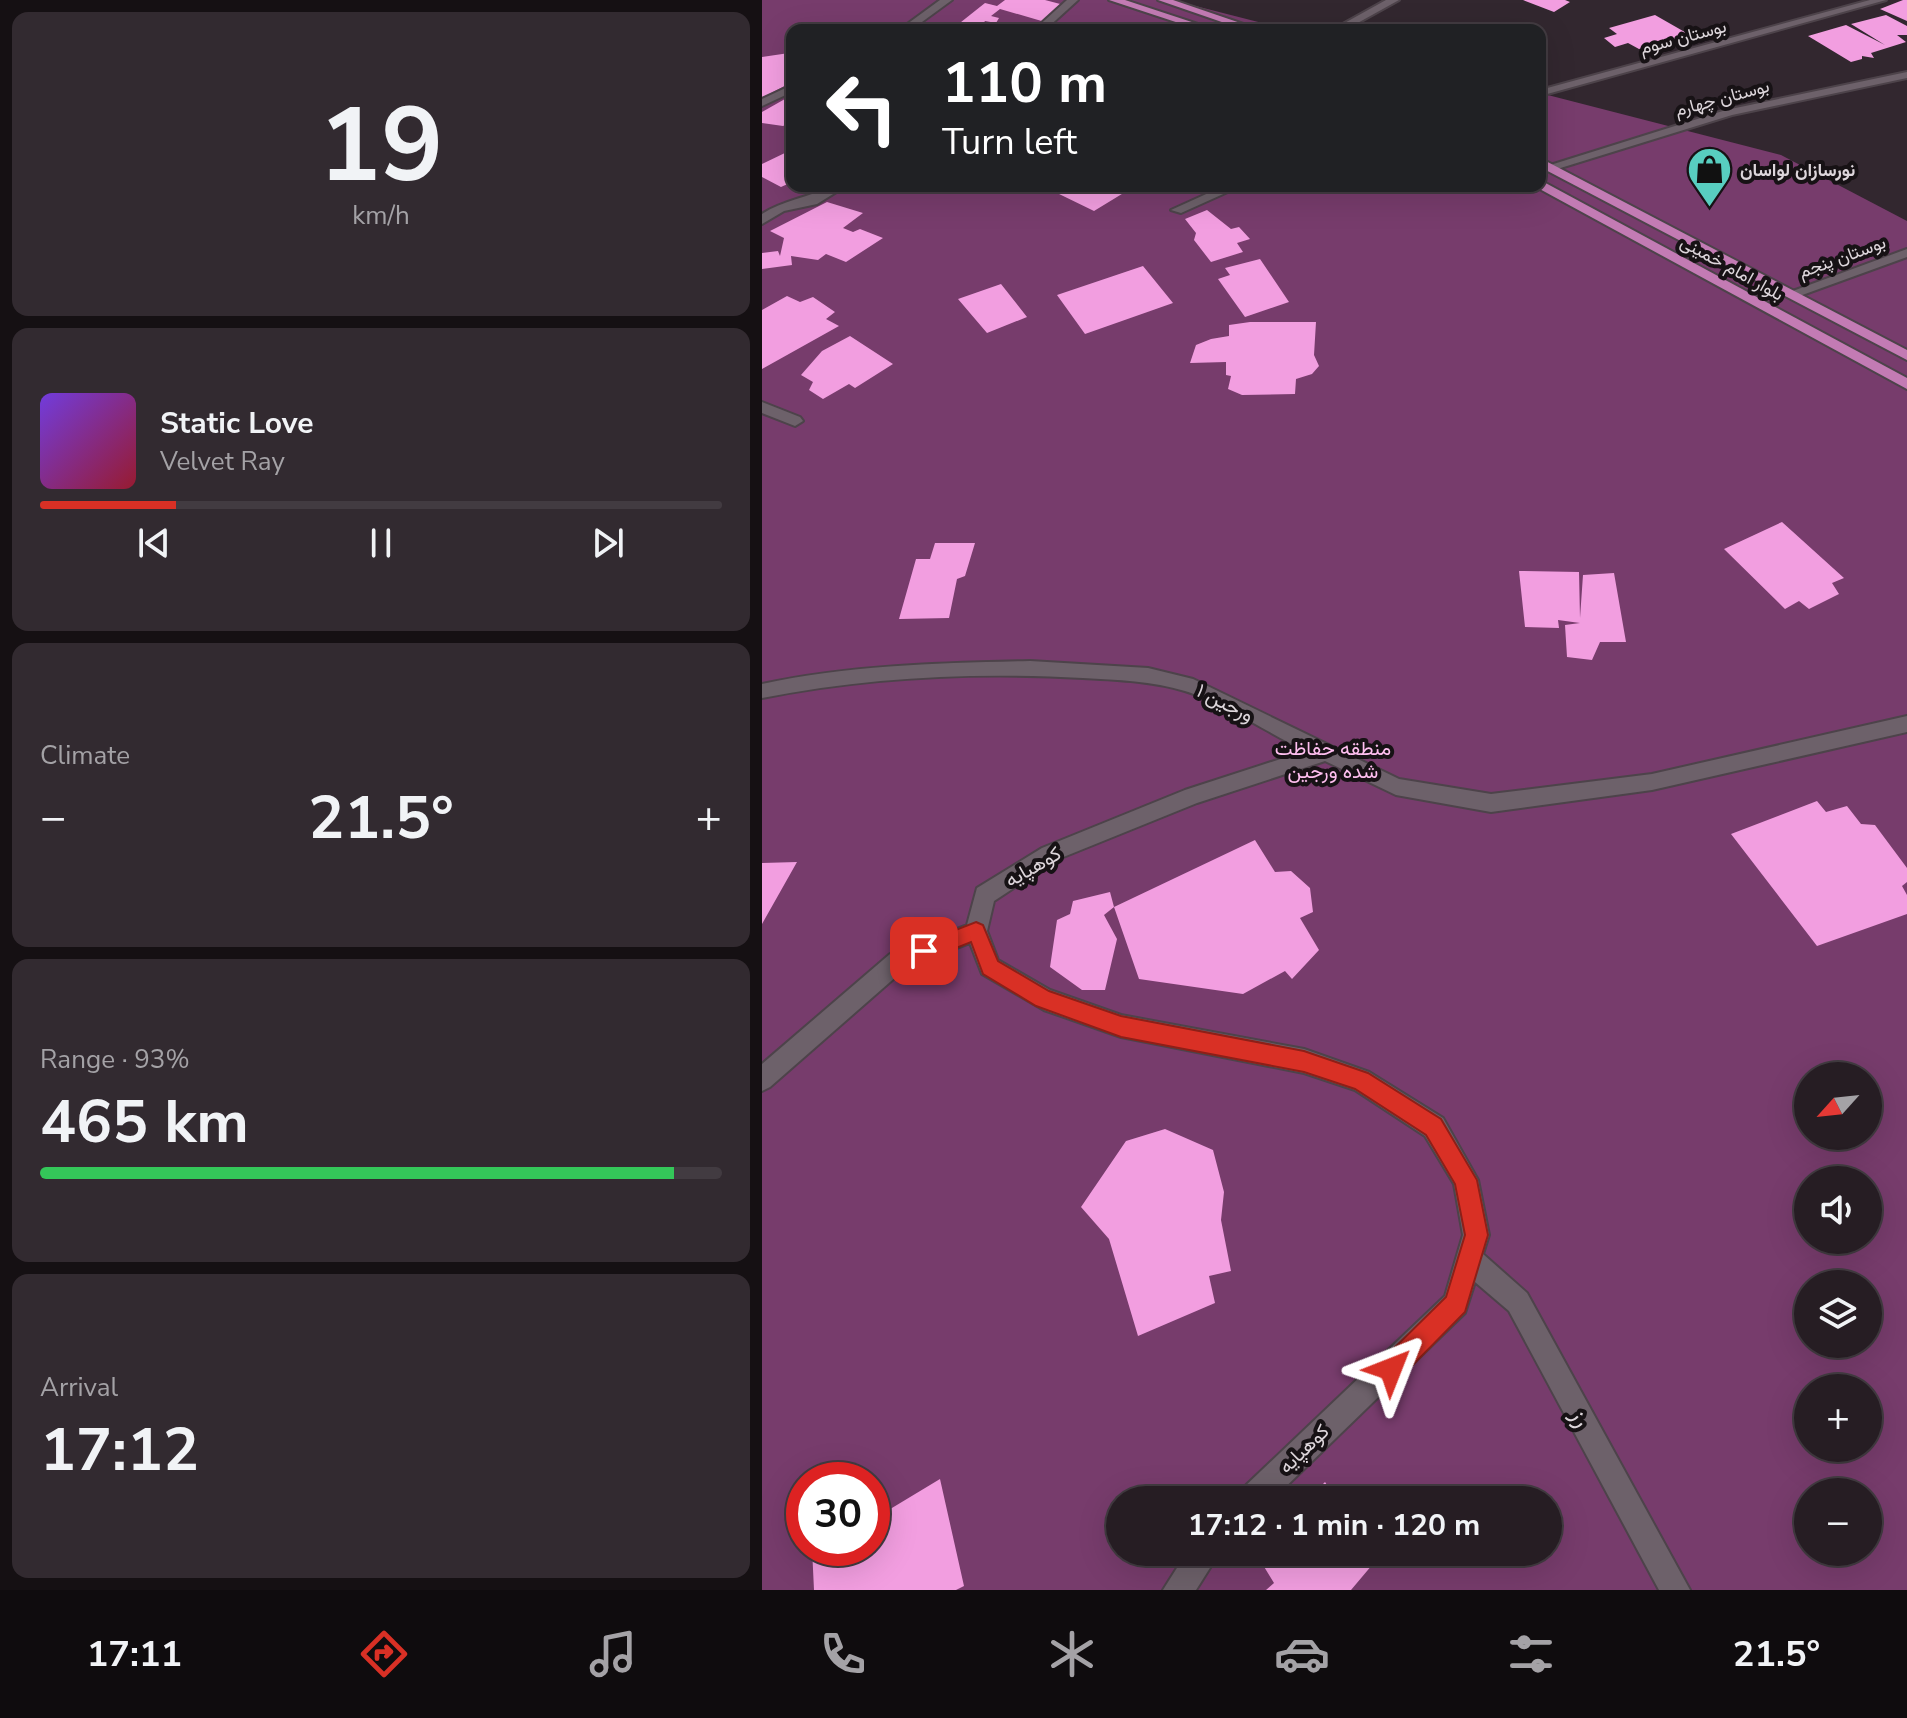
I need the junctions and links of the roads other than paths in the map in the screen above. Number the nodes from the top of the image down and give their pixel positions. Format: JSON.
{"nodes":[{"id":1,"x":947,"y":0,"type":"edge"},
{"id":2,"x":1073,"y":0,"type":"edge"},
{"id":3,"x":1114,"y":0,"type":"edge"},
{"id":4,"x":1163,"y":0,"type":"edge"},
{"id":5,"x":1394,"y":0,"type":"edge"},
{"id":6,"x":1881,"y":0,"type":"edge"},
{"id":7,"x":913,"y":24,"type":"edge"},
{"id":8,"x":1046,"y":24,"type":"edge"},
{"id":9,"x":1192,"y":24,"type":"edge"},
{"id":10,"x":1237,"y":24,"type":"edge"},
{"id":11,"x":1348,"y":24,"type":"edge"},
{"id":12,"x":1907,"y":75,"type":"edge"},
{"id":13,"x":786,"y":91,"type":"edge"},
{"id":14,"x":1546,"y":91,"type":"edge"},
{"id":15,"x":762,"y":103,"type":"edge"},
{"id":16,"x":1546,"y":164,"type":"edge"},
{"id":17,"x":1546,"y":165,"type":"edge"},
{"id":18,"x":1546,"y":187,"type":"edge"},
{"id":19,"x":829,"y":192,"type":"edge"},
{"id":20,"x":1220,"y":192,"type":"edge"},
{"id":21,"x":1177,"y":210,"type":"dead end"},
{"id":22,"x":762,"y":220,"type":"edge"},
{"id":23,"x":1907,"y":253,"type":"edge"},
{"id":24,"x":1789,"y":295,"type":"junction"},
{"id":25,"x":1907,"y":356,"type":"edge"},
{"id":26,"x":1907,"y":384,"type":"edge"},
{"id":27,"x":762,"y":407,"type":"edge"},
{"id":28,"x":795,"y":421,"type":"dead end"},
{"id":29,"x":762,"y":691,"type":"edge"},
{"id":30,"x":1907,"y":724,"type":"edge"},
{"id":31,"x":1324,"y":753,"type":"junction"},
{"id":32,"x":976,"y":931,"type":"junction"},
{"id":33,"x":762,"y":1079,"type":"edge"},
{"id":34,"x":1470,"y":1260,"type":"junction"},
{"id":35,"x":1266,"y":1486,"type":"edge"},
{"id":36,"x":1195,"y":1566,"type":"edge"},
{"id":37,"x":1178,"y":1590,"type":"edge"},
{"id":38,"x":1675,"y":1590,"type":"edge"}],
"edges":[{"from":1,"to":7,"type":"street"},
{"from":2,"to":8,"type":"street"},
{"from":3,"to":9,"type":"main road"},
{"from":4,"to":10,"type":"main road"},
{"from":5,"to":11,"type":"street"},
{"from":6,"to":14,"type":"street","name":"بوستان سوم"},
{"from":12,"to":16,"type":"street","name":"بوستان چهارم"},
{"from":13,"to":15,"type":"street"},
{"from":17,"to":24,"type":"main road","name":"بلوار امام خمینی"},
{"from":18,"to":26,"type":"main road","name":"بلوار امام خمینی"},
{"from":19,"to":22,"type":"street"},
{"from":20,"to":21,"type":"street"},
{"from":23,"to":24,"type":"street","name":"بوستان پنجم"},
{"from":24,"to":25,"type":"main road","name":"بلوار امام خمینی"},
{"from":27,"to":28,"type":"street"},
{"from":29,"to":31,"type":"street","name":"ورجین ۱"},
{"from":30,"to":31,"type":"street","name":"ورجین ۱"},
{"from":31,"to":32,"type":"street","name":"کوهپایه"},
{"from":32,"to":33,"type":"street"},
{"from":32,"to":34,"type":"street","name":"کوهپایه"},
{"from":34,"to":35,"type":"street","name":"کوهپایه"},
{"from":34,"to":38,"type":"street","name":"رز"},
{"from":36,"to":37,"type":"street"}]}
